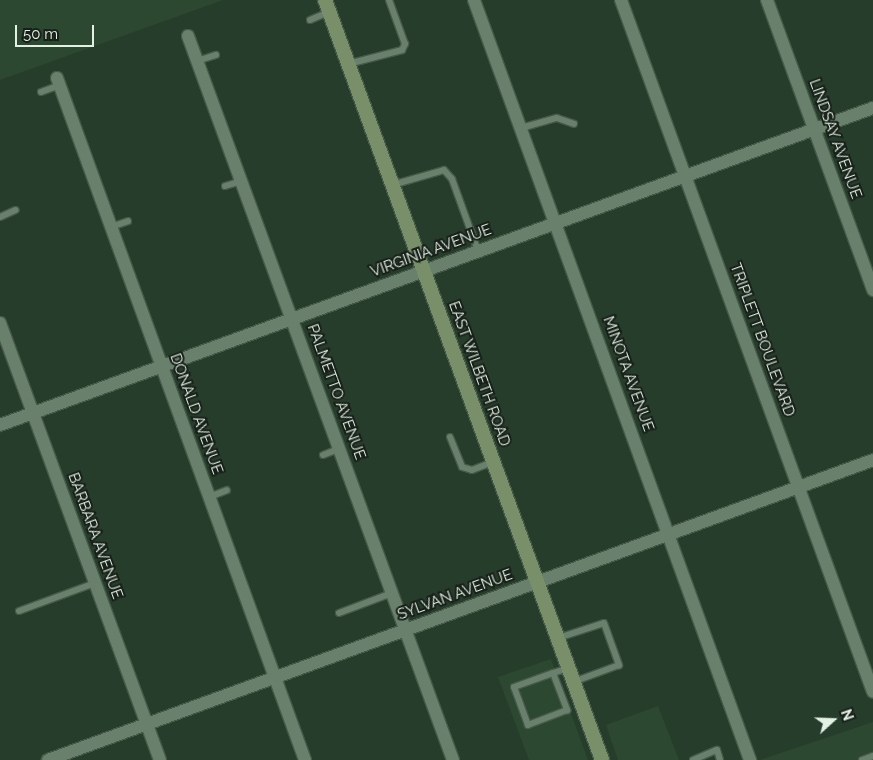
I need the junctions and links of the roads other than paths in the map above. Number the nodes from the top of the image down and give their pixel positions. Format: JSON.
{"nodes":[{"id":1,"x":389,"y":0,"type":"edge"},
{"id":2,"x":474,"y":0,"type":"edge"},
{"id":3,"x":620,"y":0,"type":"edge"},
{"id":4,"x":767,"y":0,"type":"edge"},
{"id":5,"x":327,"y":6,"type":"edge"},
{"id":6,"x":310,"y":20,"type":"dead end"},
{"id":7,"x":188,"y":36,"type":"dead end"},
{"id":8,"x":216,"y":54,"type":"dead end"},
{"id":9,"x":197,"y":61,"type":"junction"},
{"id":10,"x":348,"y":64,"type":"junction"},
{"id":11,"x":58,"y":82,"type":"joint"},
{"id":12,"x":41,"y":92,"type":"dead end"},
{"id":13,"x":873,"y":108,"type":"edge"},
{"id":14,"x":574,"y":124,"type":"dead end"},
{"id":15,"x":521,"y":128,"type":"junction"},
{"id":16,"x":814,"y":129,"type":"junction"},
{"id":17,"x":686,"y":176,"type":"junction"},
{"id":18,"x":241,"y":180,"type":"junction"},
{"id":19,"x":392,"y":185,"type":"junction"},
{"id":20,"x":225,"y":186,"type":"dead end"},
{"id":21,"x":16,"y":210,"type":"dead end"},
{"id":22,"x":0,"y":216,"type":"edge"},
{"id":23,"x":128,"y":221,"type":"dead end"},
{"id":24,"x":556,"y":223,"type":"junction"},
{"id":25,"x":111,"y":227,"type":"junction"},
{"id":26,"x":478,"y":252,"type":"junction"},
{"id":27,"x":424,"y":272,"type":"junction"},
{"id":28,"x":873,"y":290,"type":"edge"},
{"id":29,"x":292,"y":319,"type":"junction"},
{"id":30,"x":0,"y":323,"type":"edge"},
{"id":31,"x":162,"y":366,"type":"junction"},
{"id":32,"x":33,"y":412,"type":"junction"},
{"id":33,"x":0,"y":426,"type":"edge"},
{"id":34,"x":450,"y":437,"type":"dead end"},
{"id":35,"x":339,"y":449,"type":"junction"},
{"id":36,"x":323,"y":455,"type":"dead end"},
{"id":37,"x":873,"y":460,"type":"edge"},
{"id":38,"x":493,"y":462,"type":"junction"},
{"id":39,"x":798,"y":486,"type":"junction"},
{"id":40,"x":226,"y":490,"type":"dead end"},
{"id":41,"x":209,"y":497,"type":"junction"},
{"id":42,"x":670,"y":534,"type":"junction"},
{"id":43,"x":537,"y":582,"type":"junction"},
{"id":44,"x":95,"y":583,"type":"junction"},
{"id":45,"x":392,"y":593,"type":"junction"},
{"id":46,"x":19,"y":611,"type":"dead end"},
{"id":47,"x":339,"y":613,"type":"dead end"},
{"id":48,"x":405,"y":630,"type":"junction"},
{"id":49,"x":558,"y":638,"type":"junction"},
{"id":50,"x":568,"y":668,"type":"junction"},
{"id":51,"x":553,"y":673,"type":"junction"},
{"id":52,"x":275,"y":678,"type":"junction"},
{"id":53,"x":573,"y":682,"type":"junction"},
{"id":54,"x":873,"y":692,"type":"edge"},
{"id":55,"x":147,"y":725,"type":"junction"},
{"id":56,"x":66,"y":757,"type":"edge"},
{"id":57,"x":48,"y":760,"type":"edge"},
{"id":58,"x":160,"y":760,"type":"edge"},
{"id":59,"x":304,"y":760,"type":"edge"},
{"id":60,"x":453,"y":760,"type":"edge"},
{"id":61,"x":602,"y":760,"type":"edge"},
{"id":62,"x":693,"y":760,"type":"edge"},
{"id":63,"x":720,"y":760,"type":"edge"},
{"id":64,"x":750,"y":760,"type":"edge"}],
"edges":[{"from":1,"to":10,"type":"lane"},
{"from":2,"to":15,"type":"street","name":"MINOTA AVENUE"},
{"from":3,"to":17,"type":"street","name":"TRIPLETT BOULEVARD"},
{"from":4,"to":16,"type":"street","name":"LINDSAY AVENUE"},
{"from":5,"to":6,"type":"lane"},
{"from":5,"to":10,"type":"main road","name":"EAST WILBETH ROAD"},
{"from":7,"to":9,"type":"street","name":"PALMETTO AVENUE"},
{"from":8,"to":9,"type":"lane"},
{"from":9,"to":18,"type":"street","name":"PALMETTO AVENUE"},
{"from":10,"to":19,"type":"main road","name":"EAST WILBETH ROAD"},
{"from":11,"to":12,"type":"lane"},
{"from":11,"to":25,"type":"street","name":"DONALD AVENUE"},
{"from":13,"to":16,"type":"street","name":"VIRGINIA AVENUE"},
{"from":14,"to":15,"type":"lane"},
{"from":15,"to":24,"type":"street","name":"MINOTA AVENUE"},
{"from":16,"to":17,"type":"street","name":"VIRGINIA AVENUE"},
{"from":16,"to":28,"type":"street","name":"LINDSAY AVENUE"},
{"from":17,"to":24,"type":"street","name":"VIRGINIA AVENUE"},
{"from":17,"to":39,"type":"street","name":"TRIPLETT BOULEVARD"},
{"from":18,"to":20,"type":"lane"},
{"from":18,"to":29,"type":"street","name":"PALMETTO AVENUE"},
{"from":19,"to":26,"type":"lane"},
{"from":19,"to":27,"type":"main road","name":"EAST WILBETH ROAD"},
{"from":21,"to":22,"type":"lane"},
{"from":23,"to":25,"type":"lane"},
{"from":24,"to":26,"type":"street","name":"VIRGINIA AVENUE"},
{"from":24,"to":42,"type":"street","name":"MINOTA AVENUE"},
{"from":25,"to":31,"type":"street","name":"DONALD AVENUE"},
{"from":26,"to":27,"type":"street","name":"VIRGINIA AVENUE"},
{"from":27,"to":29,"type":"street","name":"VIRGINIA AVENUE"},
{"from":27,"to":38,"type":"main road","name":"EAST WILBETH ROAD"},
{"from":29,"to":31,"type":"street","name":"VIRGINIA AVENUE"},
{"from":29,"to":35,"type":"street","name":"PALMETTO AVENUE"},
{"from":30,"to":32,"type":"street","name":"BARBARA AVENUE"},
{"from":31,"to":32,"type":"street","name":"VIRGINIA AVENUE"},
{"from":31,"to":41,"type":"street","name":"DONALD AVENUE"},
{"from":32,"to":33,"type":"street","name":"VIRGINIA AVENUE"},
{"from":32,"to":44,"type":"street","name":"BARBARA AVENUE"},
{"from":34,"to":38,"type":"lane"},
{"from":35,"to":36,"type":"lane"},
{"from":35,"to":45,"type":"street","name":"PALMETTO AVENUE"},
{"from":37,"to":39,"type":"street","name":"SYLVAN AVENUE"},
{"from":38,"to":43,"type":"main road","name":"EAST WILBETH ROAD"},
{"from":39,"to":42,"type":"street","name":"SYLVAN AVENUE"},
{"from":39,"to":54,"type":"street","name":"TRIPLETT BOULEVARD"},
{"from":40,"to":41,"type":"lane"},
{"from":41,"to":52,"type":"street","name":"DONALD AVENUE"},
{"from":42,"to":43,"type":"street","name":"SYLVAN AVENUE"},
{"from":42,"to":64,"type":"street","name":"MINOTA AVENUE"},
{"from":43,"to":48,"type":"street","name":"SYLVAN AVENUE"},
{"from":43,"to":49,"type":"main road","name":"EAST WILBETH ROAD"},
{"from":44,"to":46,"type":"lane"},
{"from":44,"to":55,"type":"street","name":"BARBARA AVENUE"},
{"from":45,"to":47,"type":"lane"},
{"from":45,"to":48,"type":"street","name":"PALMETTO AVENUE"},
{"from":48,"to":52,"type":"street","name":"SYLVAN AVENUE"},
{"from":48,"to":60,"type":"street","name":"PALMETTO AVENUE"},
{"from":49,"to":50,"type":"main road","name":"EAST WILBETH ROAD"},
{"from":49,"to":53,"type":"lane"},
{"from":50,"to":51,"type":"lane"},
{"from":50,"to":53,"type":"main road","name":"EAST WILBETH ROAD"},
{"from":51,"to":51,"type":"lane"},
{"from":52,"to":55,"type":"street","name":"SYLVAN AVENUE"},
{"from":52,"to":59,"type":"street","name":"DONALD AVENUE"},
{"from":53,"to":61,"type":"main road","name":"EAST WILBETH ROAD"},
{"from":55,"to":56,"type":"street","name":"SYLVAN AVENUE"},
{"from":55,"to":58,"type":"street","name":"BARBARA AVENUE"},
{"from":56,"to":57,"type":"street","name":"SYLVAN AVENUE"},
{"from":62,"to":63,"type":"lane"}]}
